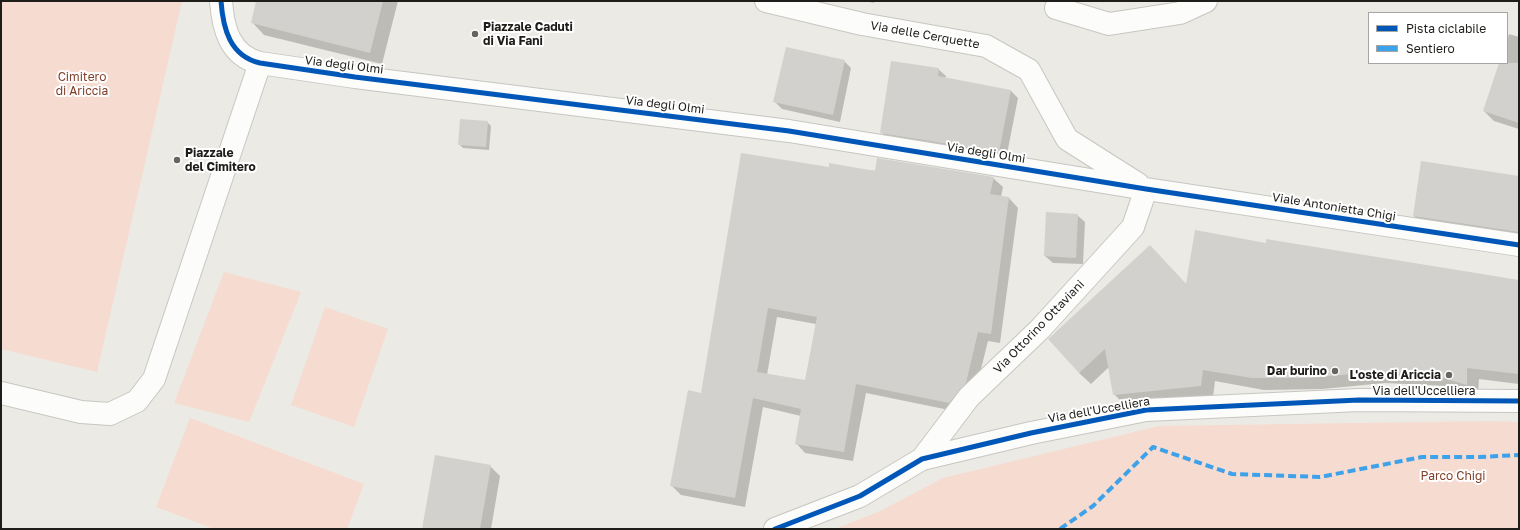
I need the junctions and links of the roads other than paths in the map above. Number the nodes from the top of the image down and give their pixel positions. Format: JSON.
{"nodes":[{"id":1,"x":221,"y":1,"type":"edge"},
{"id":2,"x":766,"y":1,"type":"edge"},
{"id":3,"x":1206,"y":1,"type":"edge"},
{"id":4,"x":1056,"y":8,"type":"dead end"},
{"id":5,"x":260,"y":64,"type":"junction"},
{"id":6,"x":1146,"y":189,"type":"junction"},
{"id":7,"x":1519,"y":245,"type":"edge"},
{"id":8,"x":1,"y":393,"type":"edge"},
{"id":9,"x":1519,"y":401,"type":"edge"},
{"id":10,"x":922,"y":460,"type":"junction"},
{"id":11,"x":774,"y":529,"type":"edge"}],
"edges":[{"from":1,"to":5,"type":"street","name":"Via degli Olmi"},
{"from":2,"to":6,"type":"street","name":"Via delle Cerquette"},
{"from":3,"to":4,"type":"street"},
{"from":5,"to":6,"type":"street","name":"Via degli Olmi"},
{"from":5,"to":8,"type":"street"},
{"from":6,"to":7,"type":"street","name":"Viale Antonietta Chigi"},
{"from":6,"to":10,"type":"street","name":"Via Ottorino Ottaviani"},
{"from":9,"to":10,"type":"street","name":"Via dell'Uccelliera"},
{"from":10,"to":11,"type":"street","name":"Via dell'Uccelliera"}]}
